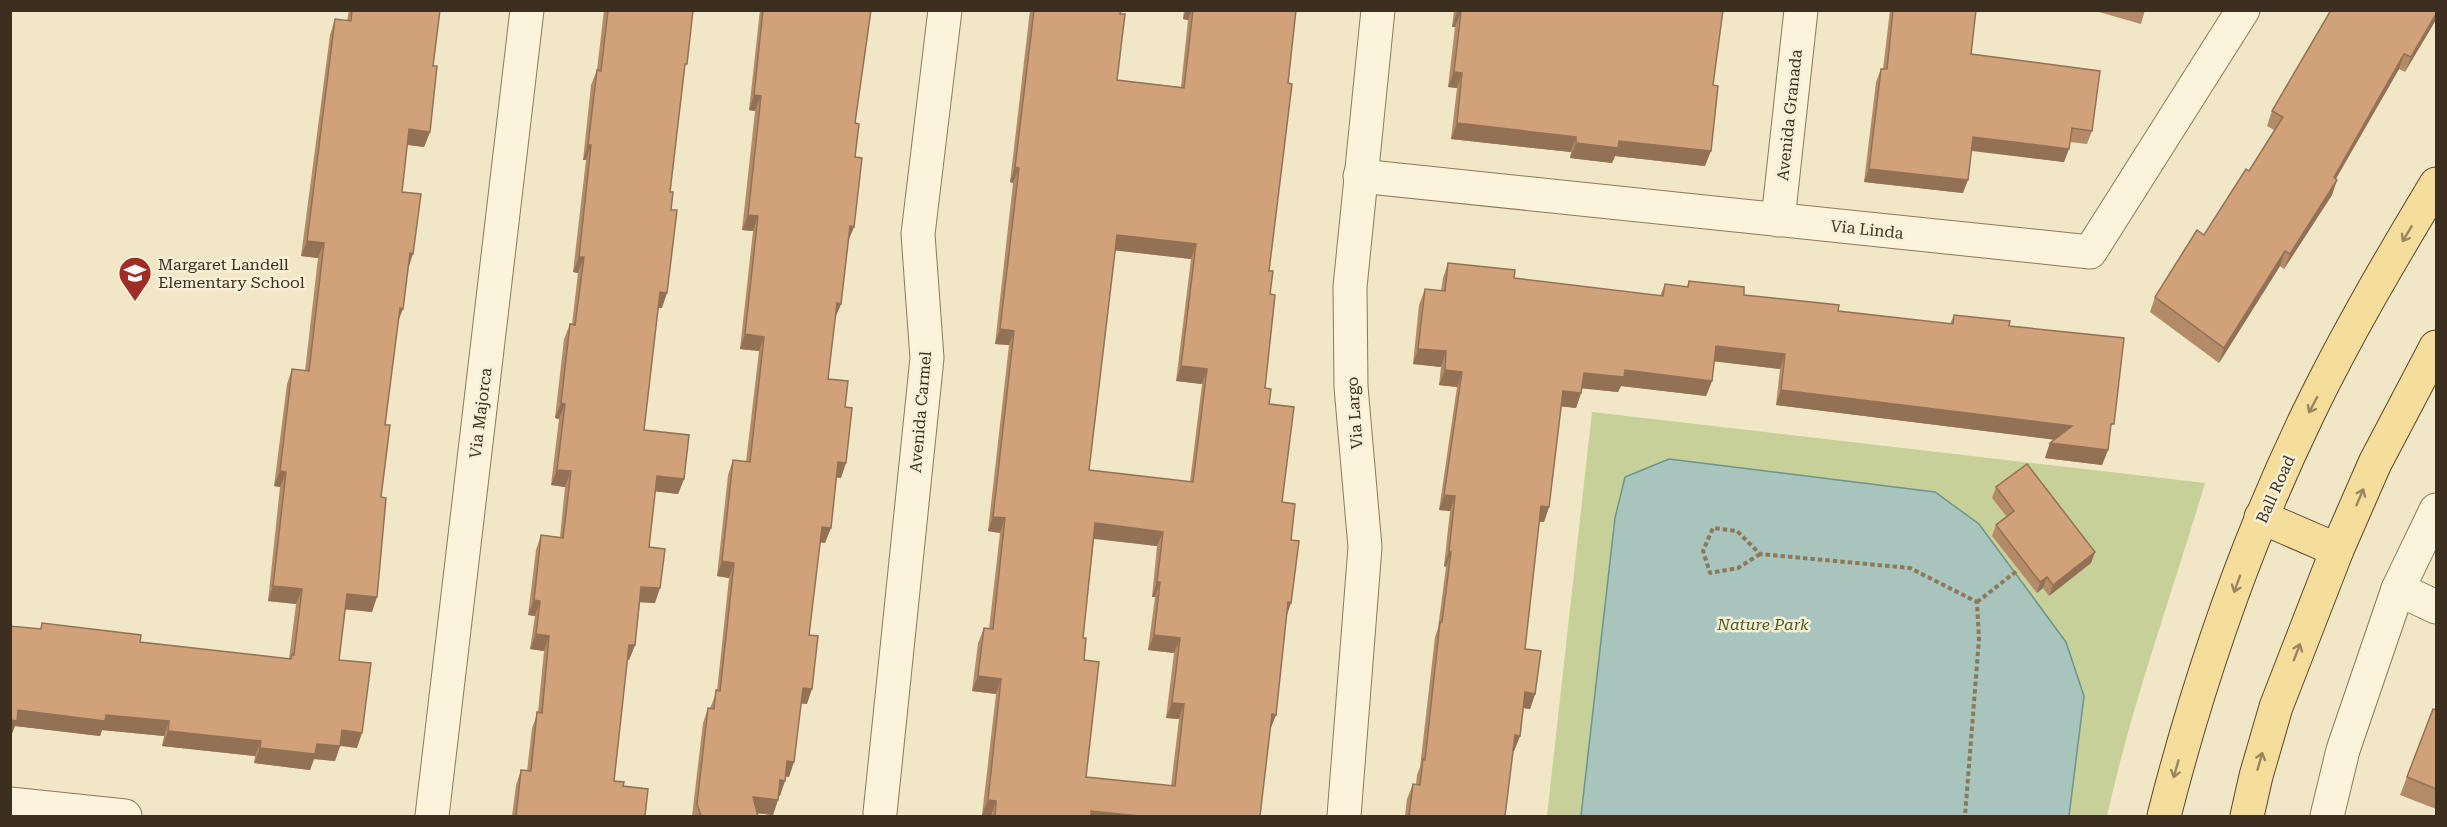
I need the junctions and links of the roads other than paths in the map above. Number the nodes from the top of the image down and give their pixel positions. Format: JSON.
{"nodes":[{"id":1,"x":527,"y":10,"type":"edge"},
{"id":2,"x":945,"y":10,"type":"edge"},
{"id":3,"x":1378,"y":10,"type":"edge"},
{"id":4,"x":1801,"y":10,"type":"edge"},
{"id":5,"x":2242,"y":10,"type":"edge"},
{"id":6,"x":1360,"y":176,"type":"junction"},
{"id":7,"x":2436,"y":184,"type":"edge"},
{"id":8,"x":1778,"y":220,"type":"junction"},
{"id":9,"x":2436,"y":347,"type":"edge"},
{"id":10,"x":2436,"y":510,"type":"edge"},
{"id":11,"x":2261,"y":517,"type":"junction"},
{"id":12,"x":2337,"y":550,"type":"junction"},
{"id":13,"x":2398,"y":589,"type":"junction"},
{"id":14,"x":2436,"y":607,"type":"edge"},
{"id":15,"x":10,"y":804,"type":"edge"},
{"id":16,"x":880,"y":813,"type":"dead end"},
{"id":17,"x":81,"y":814,"type":"edge"},
{"id":18,"x":125,"y":816,"type":"edge"},
{"id":19,"x":433,"y":816,"type":"edge"},
{"id":20,"x":1344,"y":816,"type":"edge"},
{"id":21,"x":2164,"y":816,"type":"edge"},
{"id":22,"x":2247,"y":816,"type":"edge"},
{"id":23,"x":2327,"y":816,"type":"edge"}],
"edges":[{"from":1,"to":19,"type":"street","name":"Via Majorca"},
{"from":2,"to":16,"type":"street","name":"Avenida Carmel"},
{"from":3,"to":6,"type":"street","name":"Via Largo"},
{"from":4,"to":8,"type":"street","name":"Avenida Granada"},
{"from":5,"to":8,"type":"street","name":"Via Linda"},
{"from":6,"to":8,"type":"street","name":"Via Linda"},
{"from":6,"to":20,"type":"street","name":"Via Largo"},
{"from":7,"to":11,"type":"main road","name":"Ball Road","one_way":true},
{"from":12,"to":9,"type":"main road","one_way":true},
{"from":10,"to":13,"type":"street"},
{"from":11,"to":12,"type":"main road"},
{"from":11,"to":21,"type":"main road","name":"Ball Road","one_way":true},
{"from":22,"to":12,"type":"main road","one_way":true},
{"from":13,"to":14,"type":"street"},
{"from":13,"to":23,"type":"street"},
{"from":15,"to":17,"type":"street"},
{"from":17,"to":18,"type":"street"}]}
